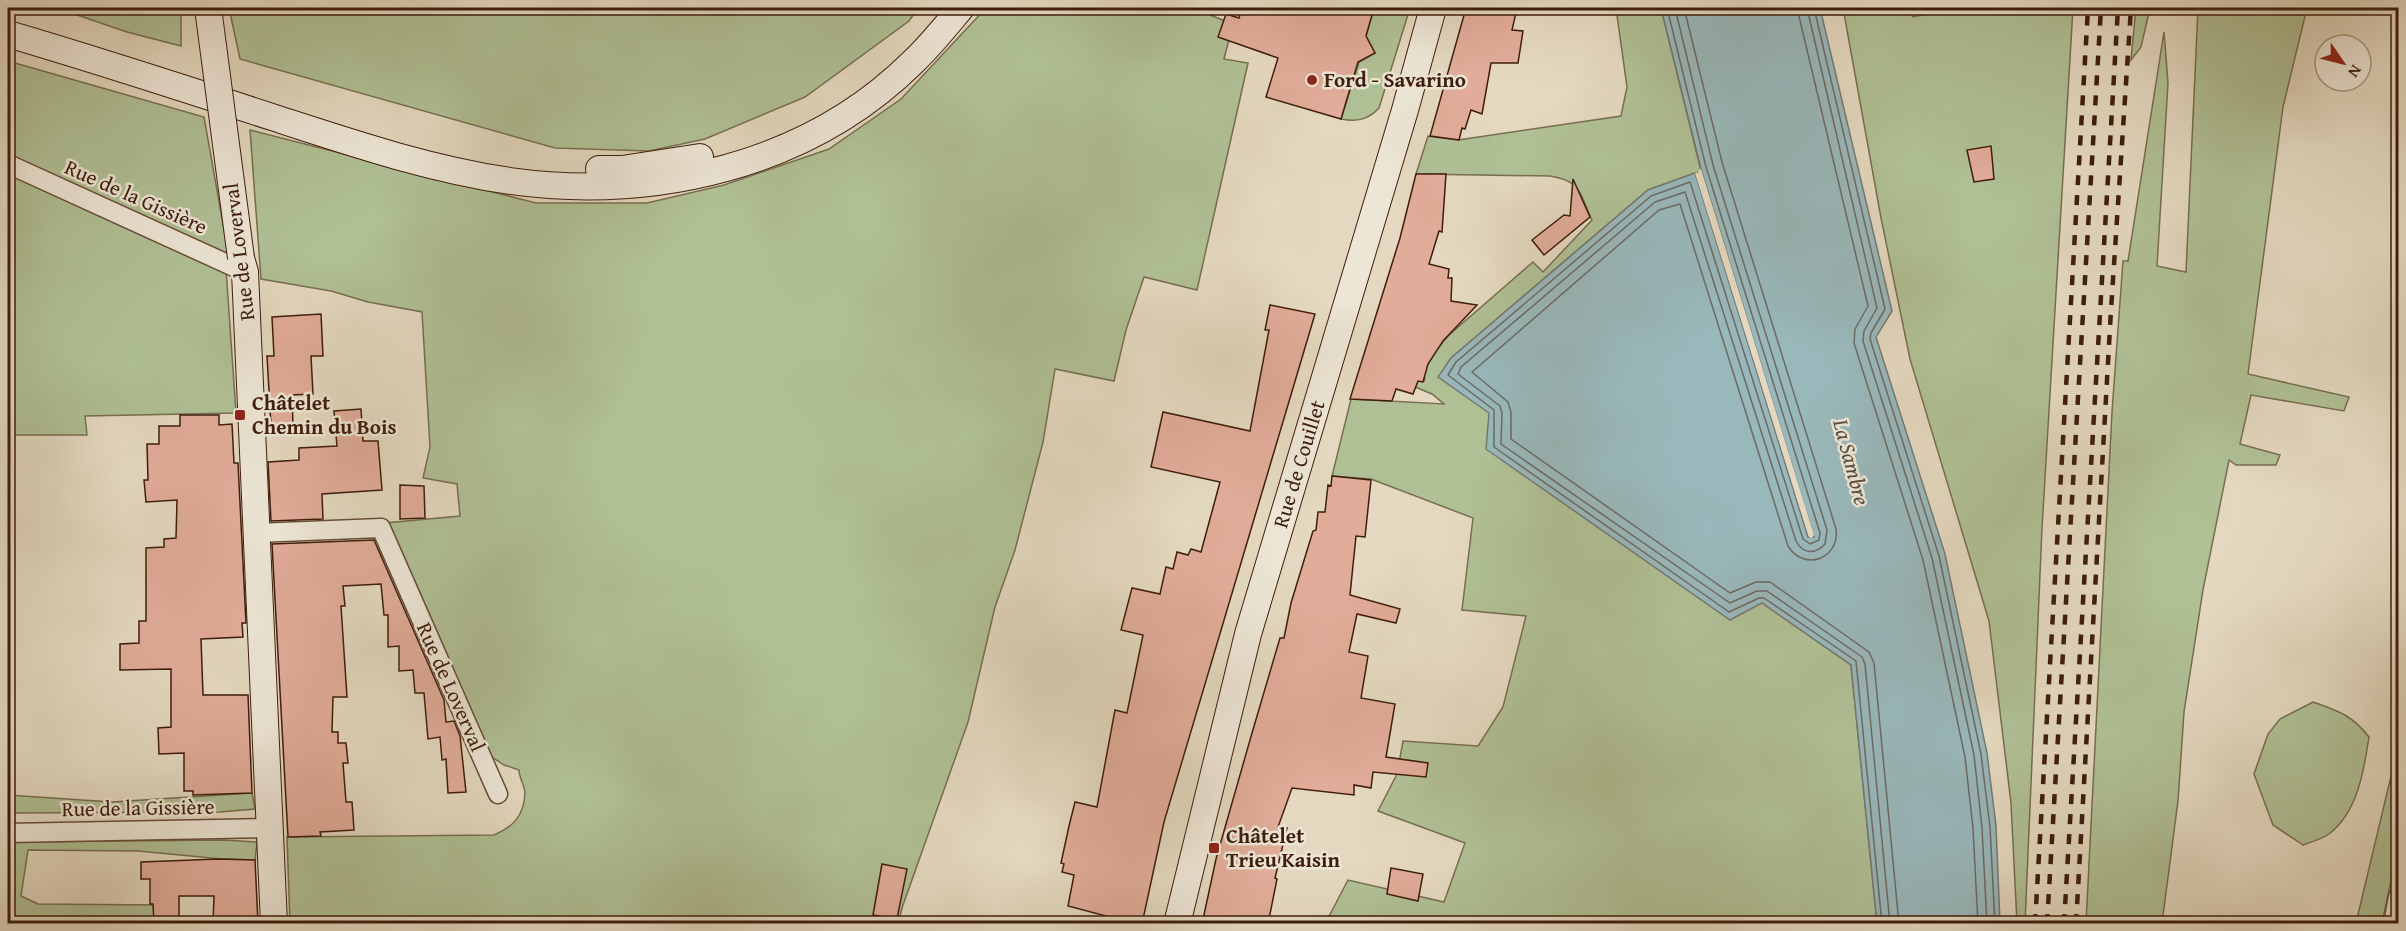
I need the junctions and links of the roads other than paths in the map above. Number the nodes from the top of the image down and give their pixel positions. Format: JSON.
{"nodes":[{"id":1,"x":208,"y":8,"type":"edge"},
{"id":2,"x":939,"y":8,"type":"edge"},
{"id":3,"x":961,"y":8,"type":"edge"},
{"id":4,"x":1433,"y":8,"type":"edge"},
{"id":5,"x":8,"y":16,"type":"edge"},
{"id":6,"x":8,"y":34,"type":"edge"},
{"id":7,"x":8,"y":164,"type":"edge"},
{"id":8,"x":243,"y":265,"type":"junction"},
{"id":9,"x":256,"y":533,"type":"junction"},
{"id":10,"x":498,"y":794,"type":"dead end"},
{"id":11,"x":270,"y":828,"type":"junction"},
{"id":12,"x":8,"y":833,"type":"edge"},
{"id":13,"x":2398,"y":897,"type":"edge"},
{"id":14,"x":274,"y":924,"type":"edge"},
{"id":15,"x":1177,"y":924,"type":"edge"},
{"id":16,"x":2392,"y":924,"type":"edge"}],
"edges":[{"from":1,"to":8,"type":"main road","name":"Rue de Loverval","bridge":true},
{"from":2,"to":5,"type":"main road"},
{"from":3,"to":6,"type":"main road"},
{"from":4,"to":15,"type":"main road","name":"Rue de Couillet"},
{"from":7,"to":8,"type":"street","name":"Rue de la Gissière"},
{"from":8,"to":9,"type":"main road","name":"Rue de Loverval"},
{"from":9,"to":10,"type":"street","name":"Rue de Loverval"},
{"from":9,"to":11,"type":"main road","name":"Rue de Loverval"},
{"from":11,"to":12,"type":"street","name":"Rue de la Gissière"},
{"from":11,"to":14,"type":"main road","name":"Rue de Loverval"},
{"from":13,"to":16,"type":"street"}]}
